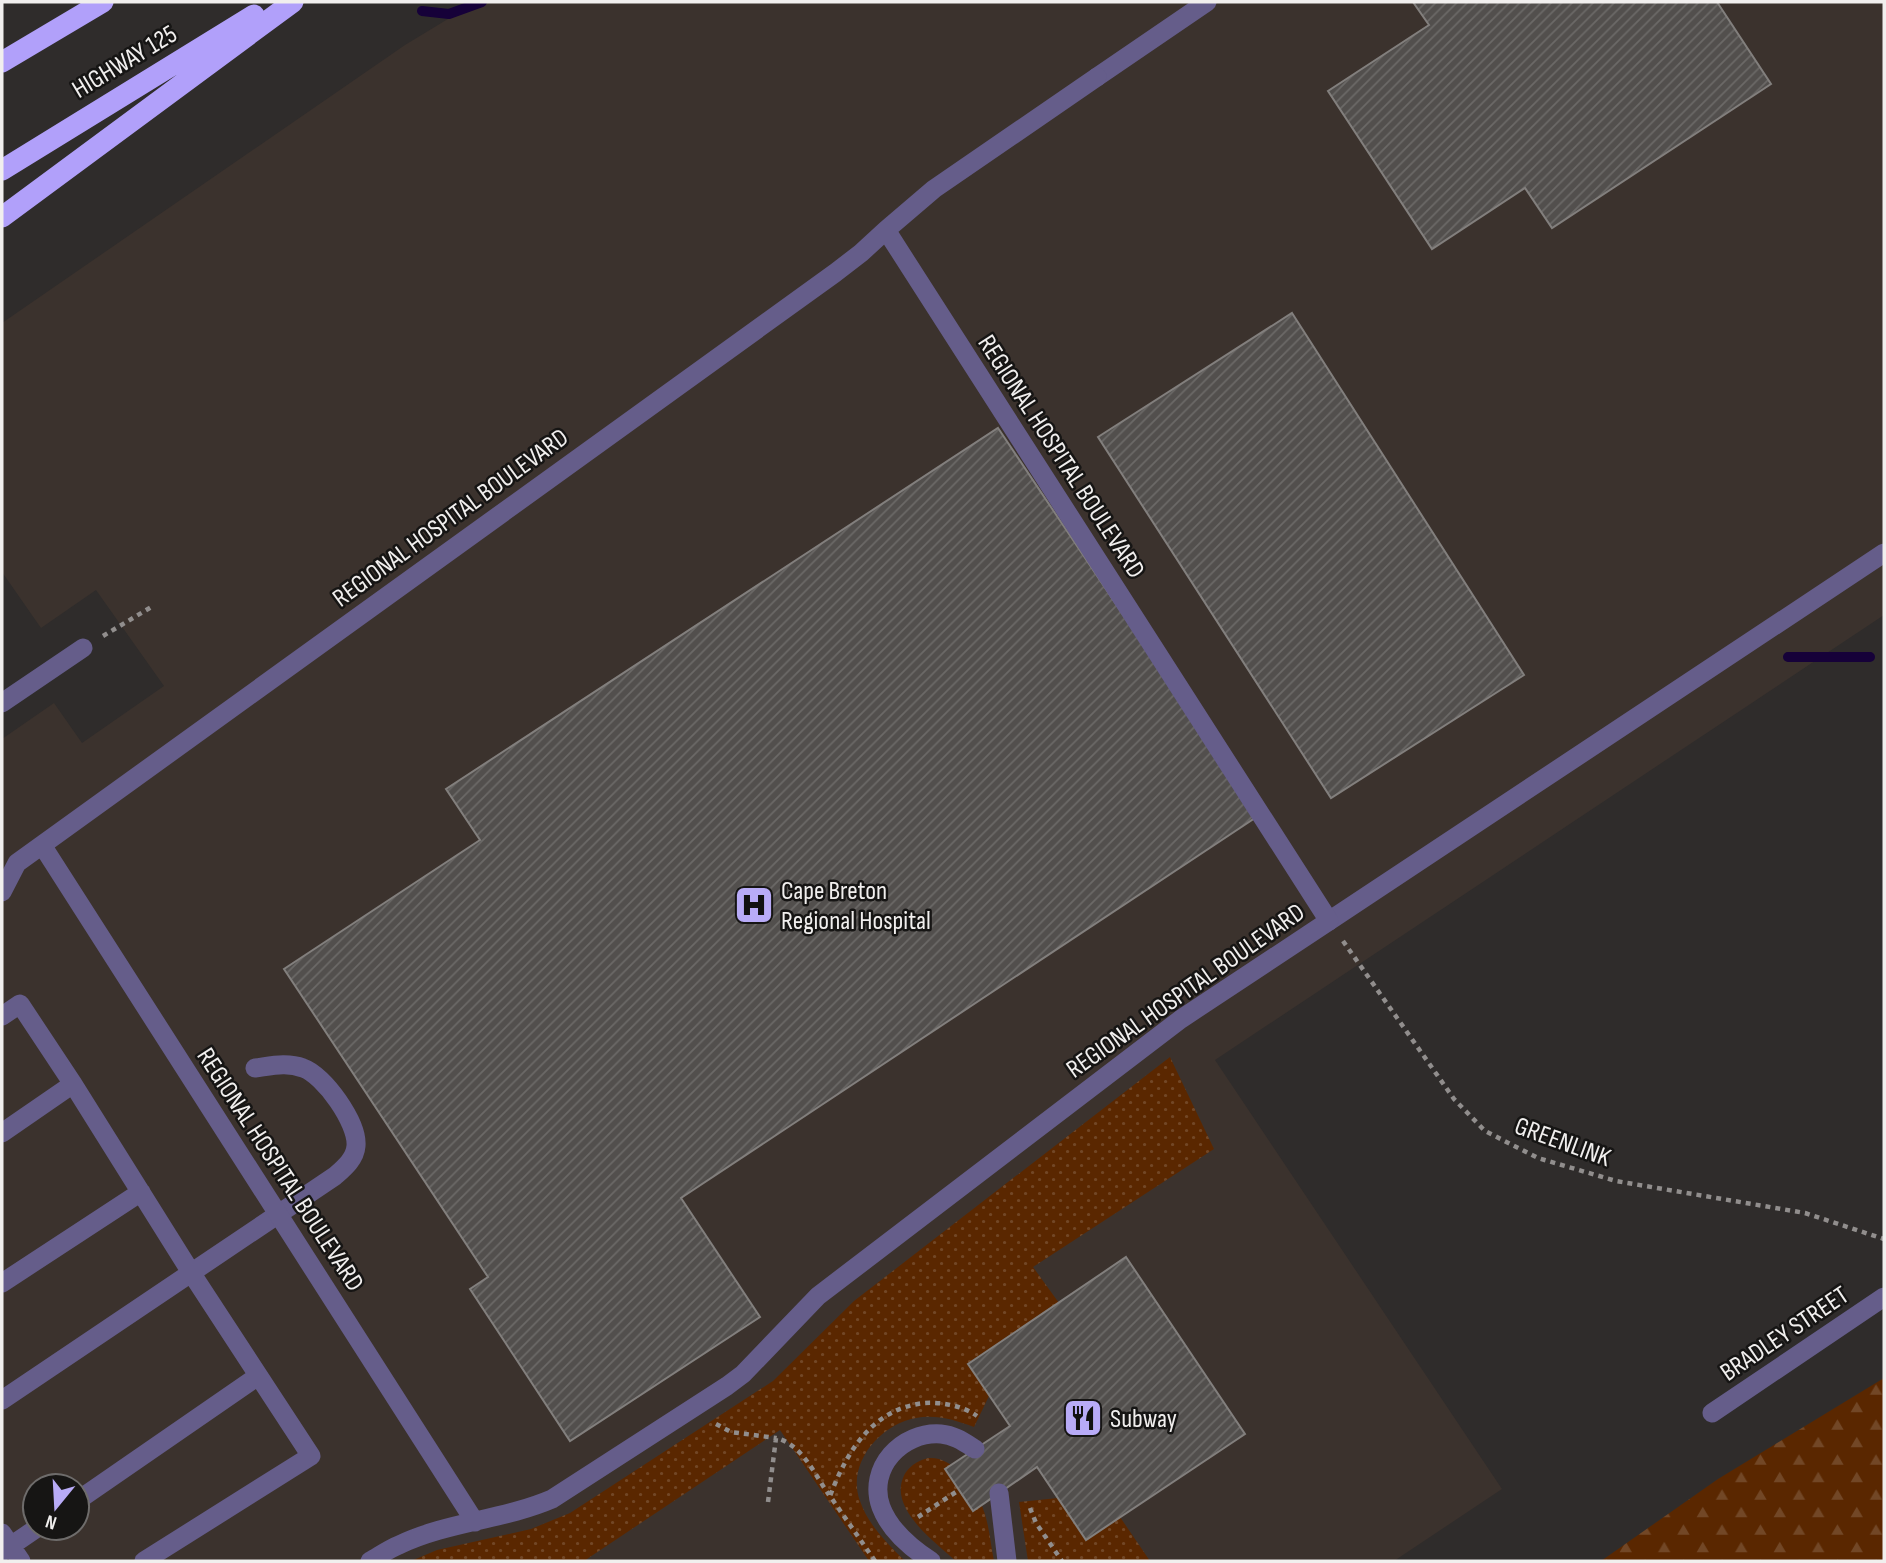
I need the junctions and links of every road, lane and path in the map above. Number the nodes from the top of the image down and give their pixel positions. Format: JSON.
{"nodes":[{"id":1,"x":103,"y":2,"type":"edge"},
{"id":2,"x":277,"y":2,"type":"edge"},
{"id":3,"x":293,"y":2,"type":"edge"},
{"id":4,"x":1207,"y":2,"type":"edge"},
{"id":5,"x":2,"y":62,"type":"edge"},
{"id":6,"x":2,"y":170,"type":"edge"},
{"id":7,"x":2,"y":217,"type":"edge"},
{"id":8,"x":886,"y":230,"type":"junction"},
{"id":9,"x":1884,"y":553,"type":"edge"},
{"id":10,"x":153,"y":606,"type":"dead end"},
{"id":11,"x":83,"y":648,"type":"joint"},
{"id":12,"x":2,"y":703,"type":"edge"},
{"id":13,"x":42,"y":845,"type":"junction"},
{"id":14,"x":9,"y":864,"type":"edge"},
{"id":15,"x":2,"y":892,"type":"edge"},
{"id":16,"x":1329,"y":921,"type":"junction"},
{"id":17,"x":2,"y":1016,"type":"edge"},
{"id":18,"x":255,"y":1068,"type":"dead end"},
{"id":19,"x":74,"y":1084,"type":"junction"},
{"id":20,"x":2,"y":1133,"type":"edge"},
{"id":21,"x":141,"y":1192,"type":"junction"},
{"id":22,"x":279,"y":1213,"type":"junction"},
{"id":23,"x":1884,"y":1239,"type":"edge"},
{"id":24,"x":192,"y":1274,"type":"junction"},
{"id":25,"x":2,"y":1283,"type":"edge"},
{"id":26,"x":1884,"y":1297,"type":"edge"},
{"id":27,"x":258,"y":1376,"type":"junction"},
{"id":28,"x":2,"y":1400,"type":"edge"},
{"id":29,"x":694,"y":1407,"type":"junction"},
{"id":30,"x":1712,"y":1413,"type":"dead end"},
{"id":31,"x":776,"y":1438,"type":"junction"},
{"id":32,"x":975,"y":1449,"type":"dead end"},
{"id":33,"x":91,"y":1490,"type":"edge"},
{"id":34,"x":999,"y":1493,"type":"dead end"},
{"id":35,"x":830,"y":1496,"type":"dead end"},
{"id":36,"x":1026,"y":1499,"type":"dead end"},
{"id":37,"x":768,"y":1502,"type":"dead end"},
{"id":38,"x":475,"y":1522,"type":"junction"},
{"id":39,"x":144,"y":1561,"type":"edge"},
{"id":40,"x":370,"y":1561,"type":"edge"},
{"id":41,"x":931,"y":1561,"type":"edge"},
{"id":42,"x":1007,"y":1561,"type":"edge"},
{"id":43,"x":1062,"y":1561,"type":"edge"}],
"edges":[{"from":1,"to":5,"type":"highway"},
{"from":2,"to":6,"type":"highway","name":"HIGHWAY 125"},
{"from":3,"to":7,"type":"highway"},
{"from":4,"to":8,"type":"street","name":"REGIONAL HOSPITAL BOULEVARD"},
{"from":8,"to":13,"type":"street","name":"REGIONAL HOSPITAL BOULEVARD"},
{"from":8,"to":16,"type":"street","name":"REGIONAL HOSPITAL BOULEVARD"},
{"from":9,"to":16,"type":"street"},
{"from":10,"to":11,"type":"path"},
{"from":11,"to":12,"type":"street"},
{"from":13,"to":14,"type":"street","name":"REGIONAL HOSPITAL BOULEVARD"},
{"from":13,"to":22,"type":"street","name":"REGIONAL HOSPITAL BOULEVARD"},
{"from":14,"to":15,"type":"street","name":"REGIONAL HOSPITAL BOULEVARD"},
{"from":16,"to":23,"type":"path","name":"GREENLINK"},
{"from":16,"to":29,"type":"street","name":"REGIONAL HOSPITAL BOULEVARD"},
{"from":17,"to":19,"type":"street"},
{"from":18,"to":22,"type":"street"},
{"from":19,"to":20,"type":"street"},
{"from":19,"to":21,"type":"street"},
{"from":21,"to":24,"type":"street"},
{"from":21,"to":25,"type":"street"},
{"from":22,"to":24,"type":"street"},
{"from":22,"to":38,"type":"street","name":"REGIONAL HOSPITAL BOULEVARD"},
{"from":24,"to":27,"type":"street"},
{"from":24,"to":28,"type":"street"},
{"from":26,"to":30,"type":"street","name":"BRADLEY STREET"},
{"from":27,"to":33,"type":"street"},
{"from":27,"to":39,"type":"street"},
{"from":29,"to":31,"type":"path"},
{"from":29,"to":38,"type":"street","name":"REGIONAL HOSPITAL BOULEVARD"},
{"from":31,"to":35,"type":"path"},
{"from":31,"to":37,"type":"path"},
{"from":32,"to":41,"type":"street"},
{"from":34,"to":42,"type":"street"},
{"from":36,"to":43,"type":"path"},
{"from":38,"to":40,"type":"street","name":"REGIONAL HOSPITAL BOULEVARD"}]}
